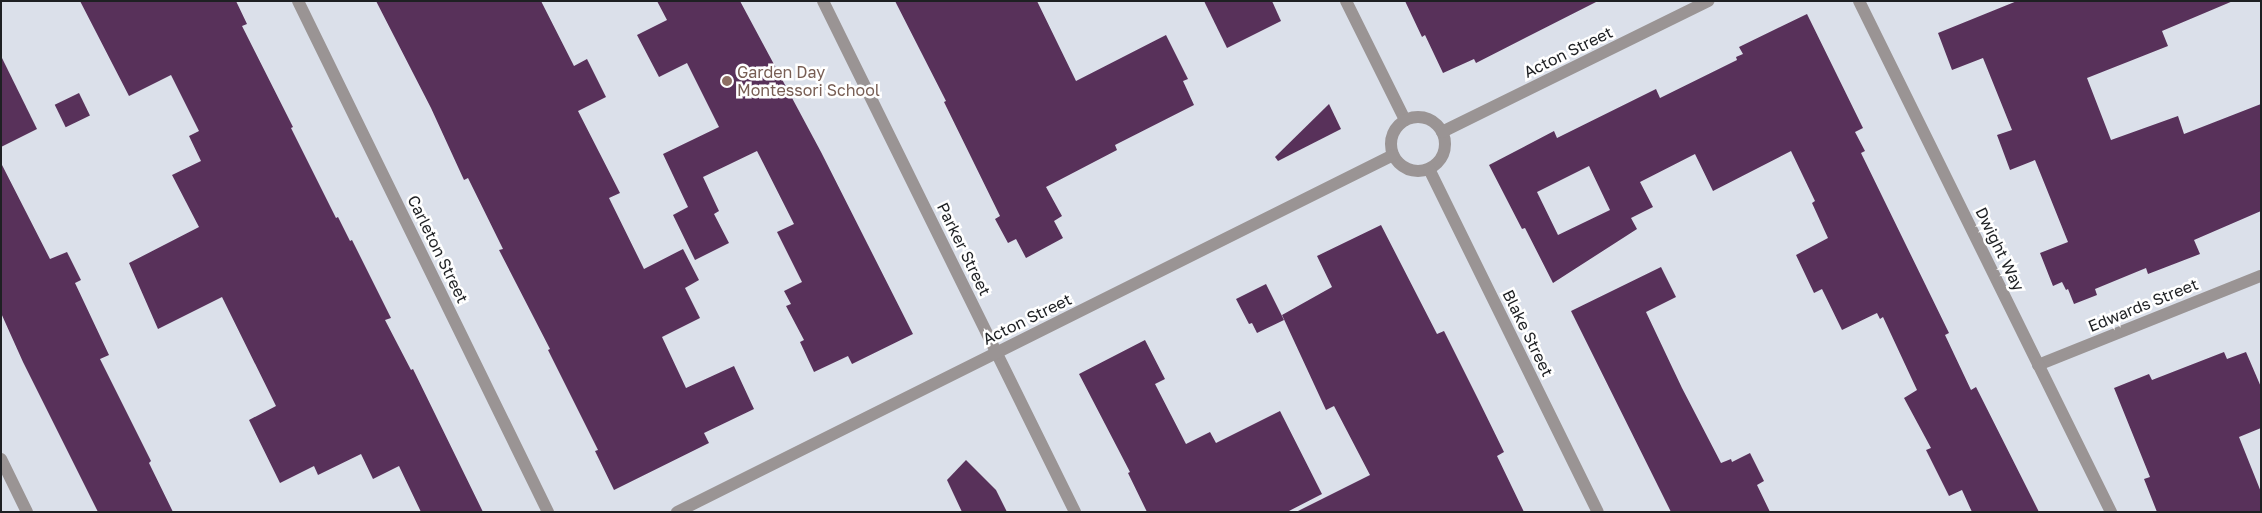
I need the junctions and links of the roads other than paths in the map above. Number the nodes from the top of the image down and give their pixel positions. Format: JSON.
{"nodes":[{"id":1,"x":298,"y":1,"type":"edge"},
{"id":2,"x":823,"y":1,"type":"edge"},
{"id":3,"x":1346,"y":1,"type":"edge"},
{"id":4,"x":1708,"y":1,"type":"edge"},
{"id":5,"x":1861,"y":2,"type":"edge"},
{"id":6,"x":1405,"y":120,"type":"junction"},
{"id":7,"x":1442,"y":132,"type":"junction"},
{"id":8,"x":1393,"y":155,"type":"junction"},
{"id":9,"x":1429,"y":169,"type":"junction"},
{"id":10,"x":2261,"y":276,"type":"edge"},
{"id":11,"x":996,"y":352,"type":"junction"},
{"id":12,"x":2038,"y":364,"type":"junction"},
{"id":13,"x":1,"y":459,"type":"edge"},
{"id":14,"x":27,"y":512,"type":"edge"},
{"id":15,"x":548,"y":512,"type":"edge"},
{"id":16,"x":676,"y":512,"type":"edge"},
{"id":17,"x":1075,"y":512,"type":"edge"},
{"id":18,"x":1598,"y":512,"type":"edge"},
{"id":19,"x":2110,"y":512,"type":"edge"}],
"edges":[{"from":1,"to":15,"type":"street","name":"Carleton Street"},
{"from":2,"to":11,"type":"street","name":"Parker Street"},
{"from":3,"to":6,"type":"street"},
{"from":4,"to":7,"type":"street","name":"Acton Street"},
{"from":5,"to":12,"type":"street","name":"Dwight Way"},
{"from":6,"to":7,"type":"street"},
{"from":6,"to":8,"type":"street"},
{"from":7,"to":9,"type":"street"},
{"from":8,"to":9,"type":"street"},
{"from":8,"to":11,"type":"street","name":"Acton Street"},
{"from":9,"to":18,"type":"street","name":"Blake Street"},
{"from":10,"to":12,"type":"street","name":"Edwards Street"},
{"from":11,"to":16,"type":"street","name":"Acton Street"},
{"from":11,"to":17,"type":"street","name":"Parker Street"},
{"from":12,"to":19,"type":"street","name":"Dwight Way"},
{"from":13,"to":14,"type":"street"}]}
